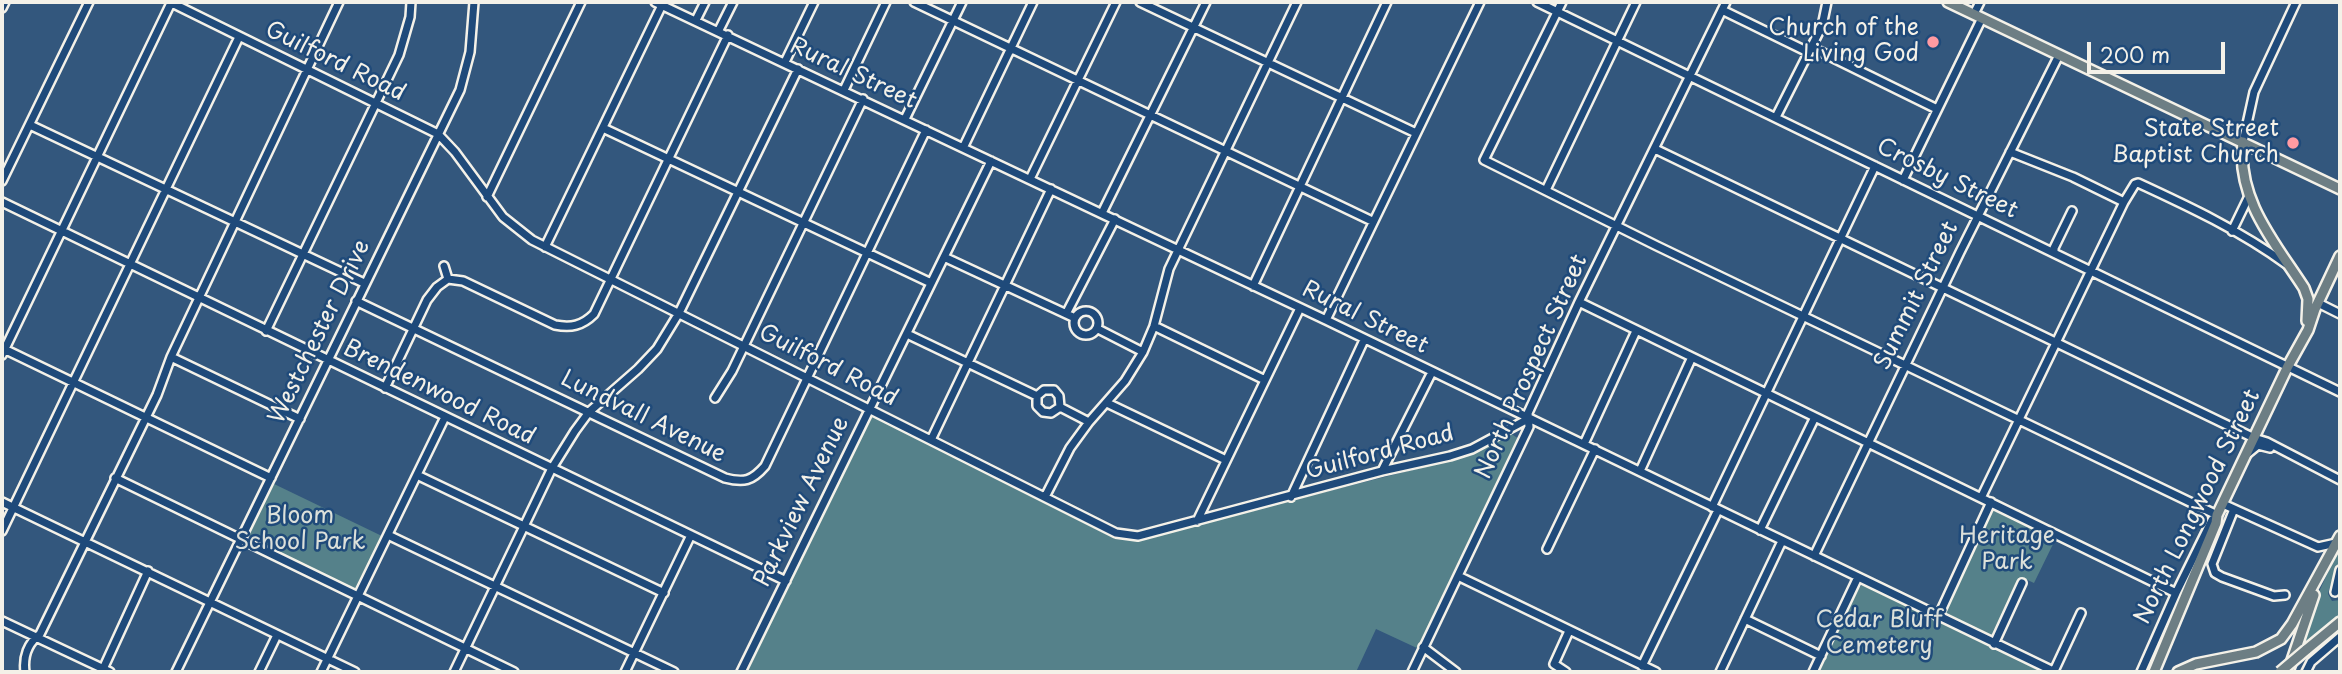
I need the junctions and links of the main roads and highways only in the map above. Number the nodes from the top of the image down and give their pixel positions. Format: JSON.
{"nodes":[{"id":1,"x":1948,"y":2,"type":"edge"},
{"id":2,"x":1964,"y":5,"type":"edge"},
{"id":3,"x":2243,"y":142,"type":"junction"},
{"id":4,"x":2340,"y":189,"type":"edge"},
{"id":5,"x":2340,"y":256,"type":"edge"},
{"id":6,"x":2290,"y":362,"type":"junction"},
{"id":7,"x":2339,"y":539,"type":"edge"},
{"id":8,"x":2321,"y":573,"type":"junction"},
{"id":9,"x":2340,"y":622,"type":"edge"},
{"id":10,"x":2154,"y":672,"type":"edge"},
{"id":11,"x":2178,"y":672,"type":"edge"},
{"id":12,"x":2280,"y":672,"type":"edge"},
{"id":13,"x":2288,"y":672,"type":"edge"}],
"edges":[{"from":1,"to":2,"type":"main road"},
{"from":2,"to":3,"type":"main road"},
{"from":3,"to":4,"type":"main road"},
{"from":3,"to":6,"type":"main road","name":"North Longwood Street"},
{"from":5,"to":6,"type":"main road","name":"North Longwood Street"},
{"from":6,"to":10,"type":"main road","name":"North Longwood Street"},
{"from":7,"to":8,"type":"main road"},
{"from":8,"to":11,"type":"main road"},
{"from":8,"to":13,"type":"main road"},
{"from":9,"to":12,"type":"main road","bridge":true}]}
